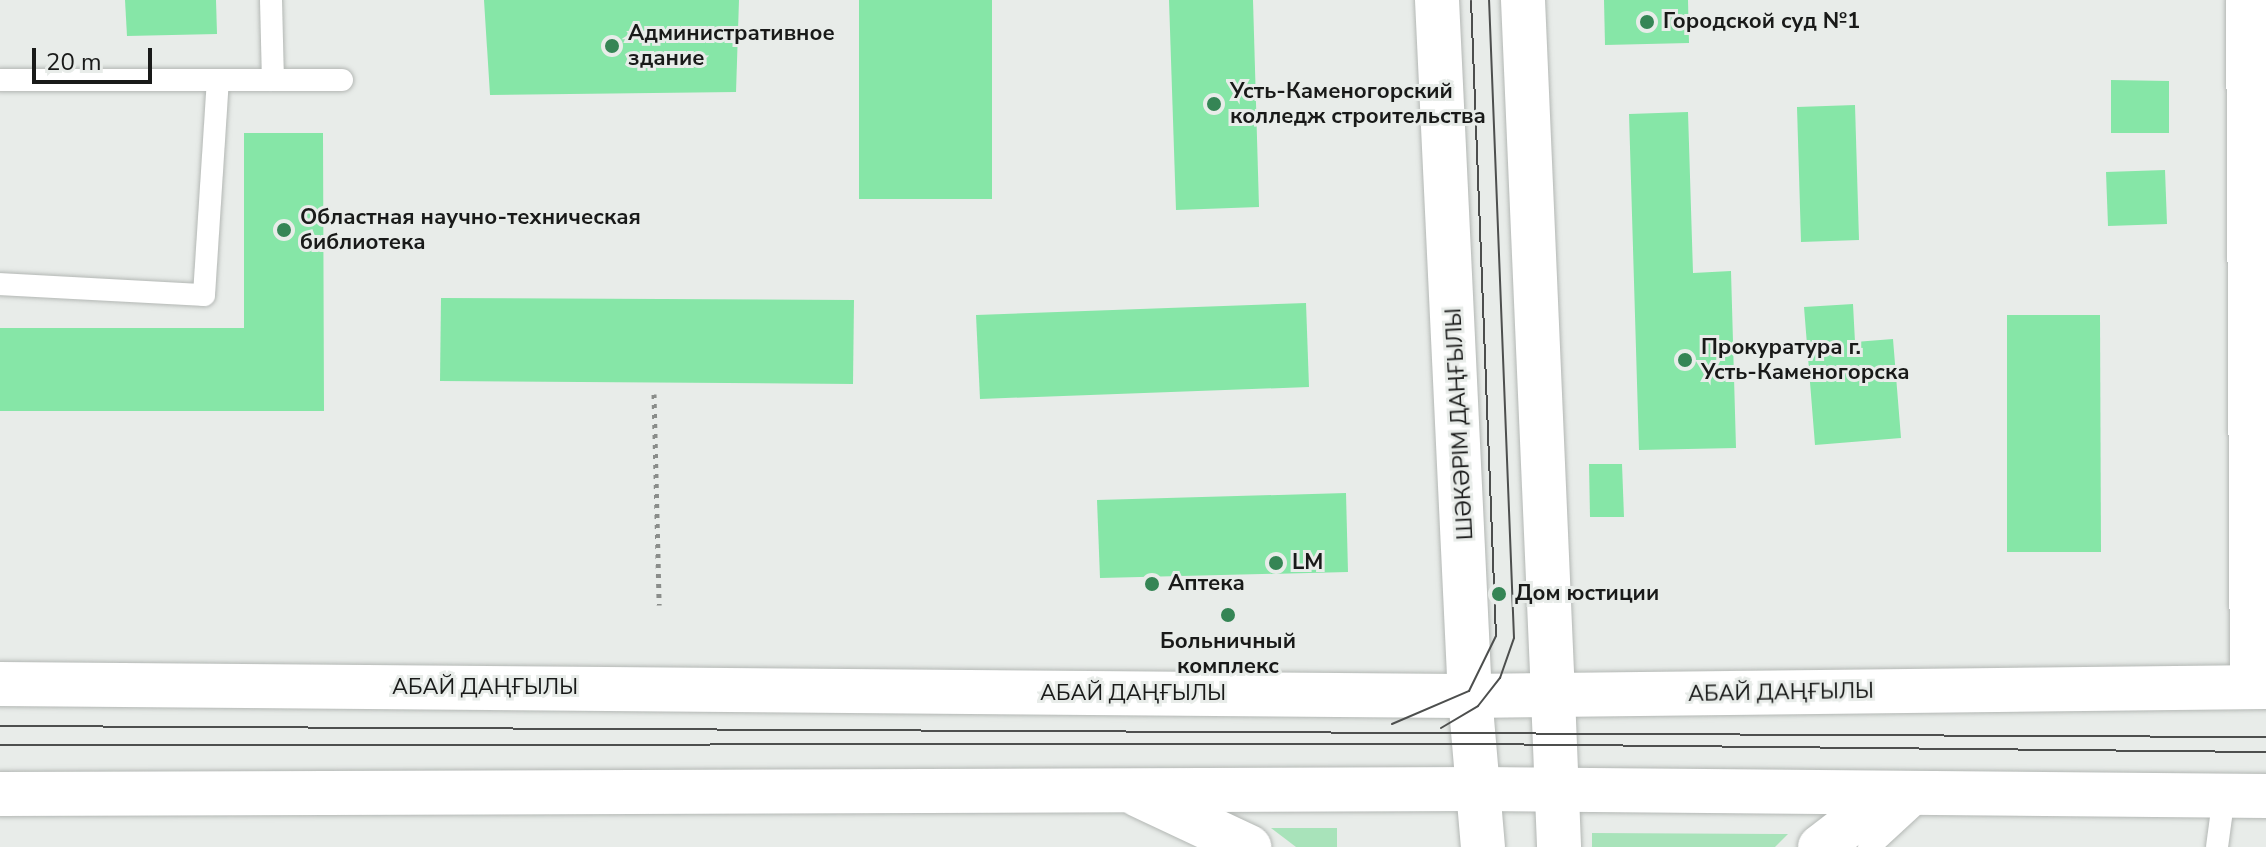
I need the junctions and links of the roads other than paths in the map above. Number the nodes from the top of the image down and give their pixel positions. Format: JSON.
{"nodes":[{"id":1,"x":271,"y":0,"type":"edge"},
{"id":2,"x":1437,"y":0,"type":"edge"},
{"id":3,"x":1523,"y":0,"type":"edge"},
{"id":4,"x":2248,"y":0,"type":"edge"},
{"id":5,"x":0,"y":80,"type":"edge"},
{"id":6,"x":218,"y":80,"type":"junction"},
{"id":7,"x":273,"y":80,"type":"junction"},
{"id":8,"x":342,"y":80,"type":"dead end"},
{"id":9,"x":0,"y":284,"type":"edge"},
{"id":10,"x":3,"y":683,"type":"edge"},
{"id":11,"x":2259,"y":687,"type":"edge"},
{"id":12,"x":1470,"y":696,"type":"junction"},
{"id":13,"x":1553,"y":696,"type":"junction"},
{"id":14,"x":1478,"y":789,"type":"junction"},
{"id":15,"x":1128,"y":790,"type":"junction"},
{"id":16,"x":1559,"y":790,"type":"junction"},
{"id":17,"x":0,"y":794,"type":"edge"},
{"id":18,"x":1908,"y":794,"type":"junction"},
{"id":19,"x":2245,"y":796,"type":"edge"},
{"id":20,"x":1249,"y":847,"type":"edge"},
{"id":21,"x":1483,"y":847,"type":"edge"},
{"id":22,"x":1559,"y":847,"type":"edge"},
{"id":23,"x":1820,"y":847,"type":"edge"},
{"id":24,"x":1869,"y":847,"type":"edge"},
{"id":25,"x":2217,"y":847,"type":"edge"}],
"edges":[{"from":1,"to":7,"type":"lane"},
{"from":2,"to":12,"type":"main road","name":"ШӘКӘРІМ ДАҢҒЫЛЫ"},
{"from":3,"to":13,"type":"main road"},
{"from":4,"to":11,"type":"main road"},
{"from":5,"to":6,"type":"lane"},
{"from":6,"to":7,"type":"lane"},
{"from":6,"to":9,"type":"lane"},
{"from":7,"to":8,"type":"lane"},
{"from":10,"to":12,"type":"main road","name":"АБАЙ ДАҢҒЫЛЫ"},
{"from":11,"to":13,"type":"main road","name":"АБАЙ ДАҢҒЫЛЫ"},
{"from":12,"to":13,"type":"main road","name":"АБАЙ ДАҢҒЫЛЫ"},
{"from":12,"to":14,"type":"main road","name":"ШӘКӘРІМ ДАҢҒЫЛЫ"},
{"from":13,"to":16,"type":"main road"},
{"from":14,"to":15,"type":"main road"},
{"from":14,"to":16,"type":"main road"},
{"from":14,"to":21,"type":"main road","name":"ШӘКӘРІМ ДАҢҒЫЛЫ"},
{"from":15,"to":17,"type":"main road"},
{"from":15,"to":20,"type":"main road"},
{"from":16,"to":18,"type":"main road"},
{"from":16,"to":22,"type":"main road"},
{"from":18,"to":19,"type":"main road"},
{"from":18,"to":23,"type":"main road"},
{"from":18,"to":24,"type":"lane"},
{"from":19,"to":25,"type":"lane"}]}
